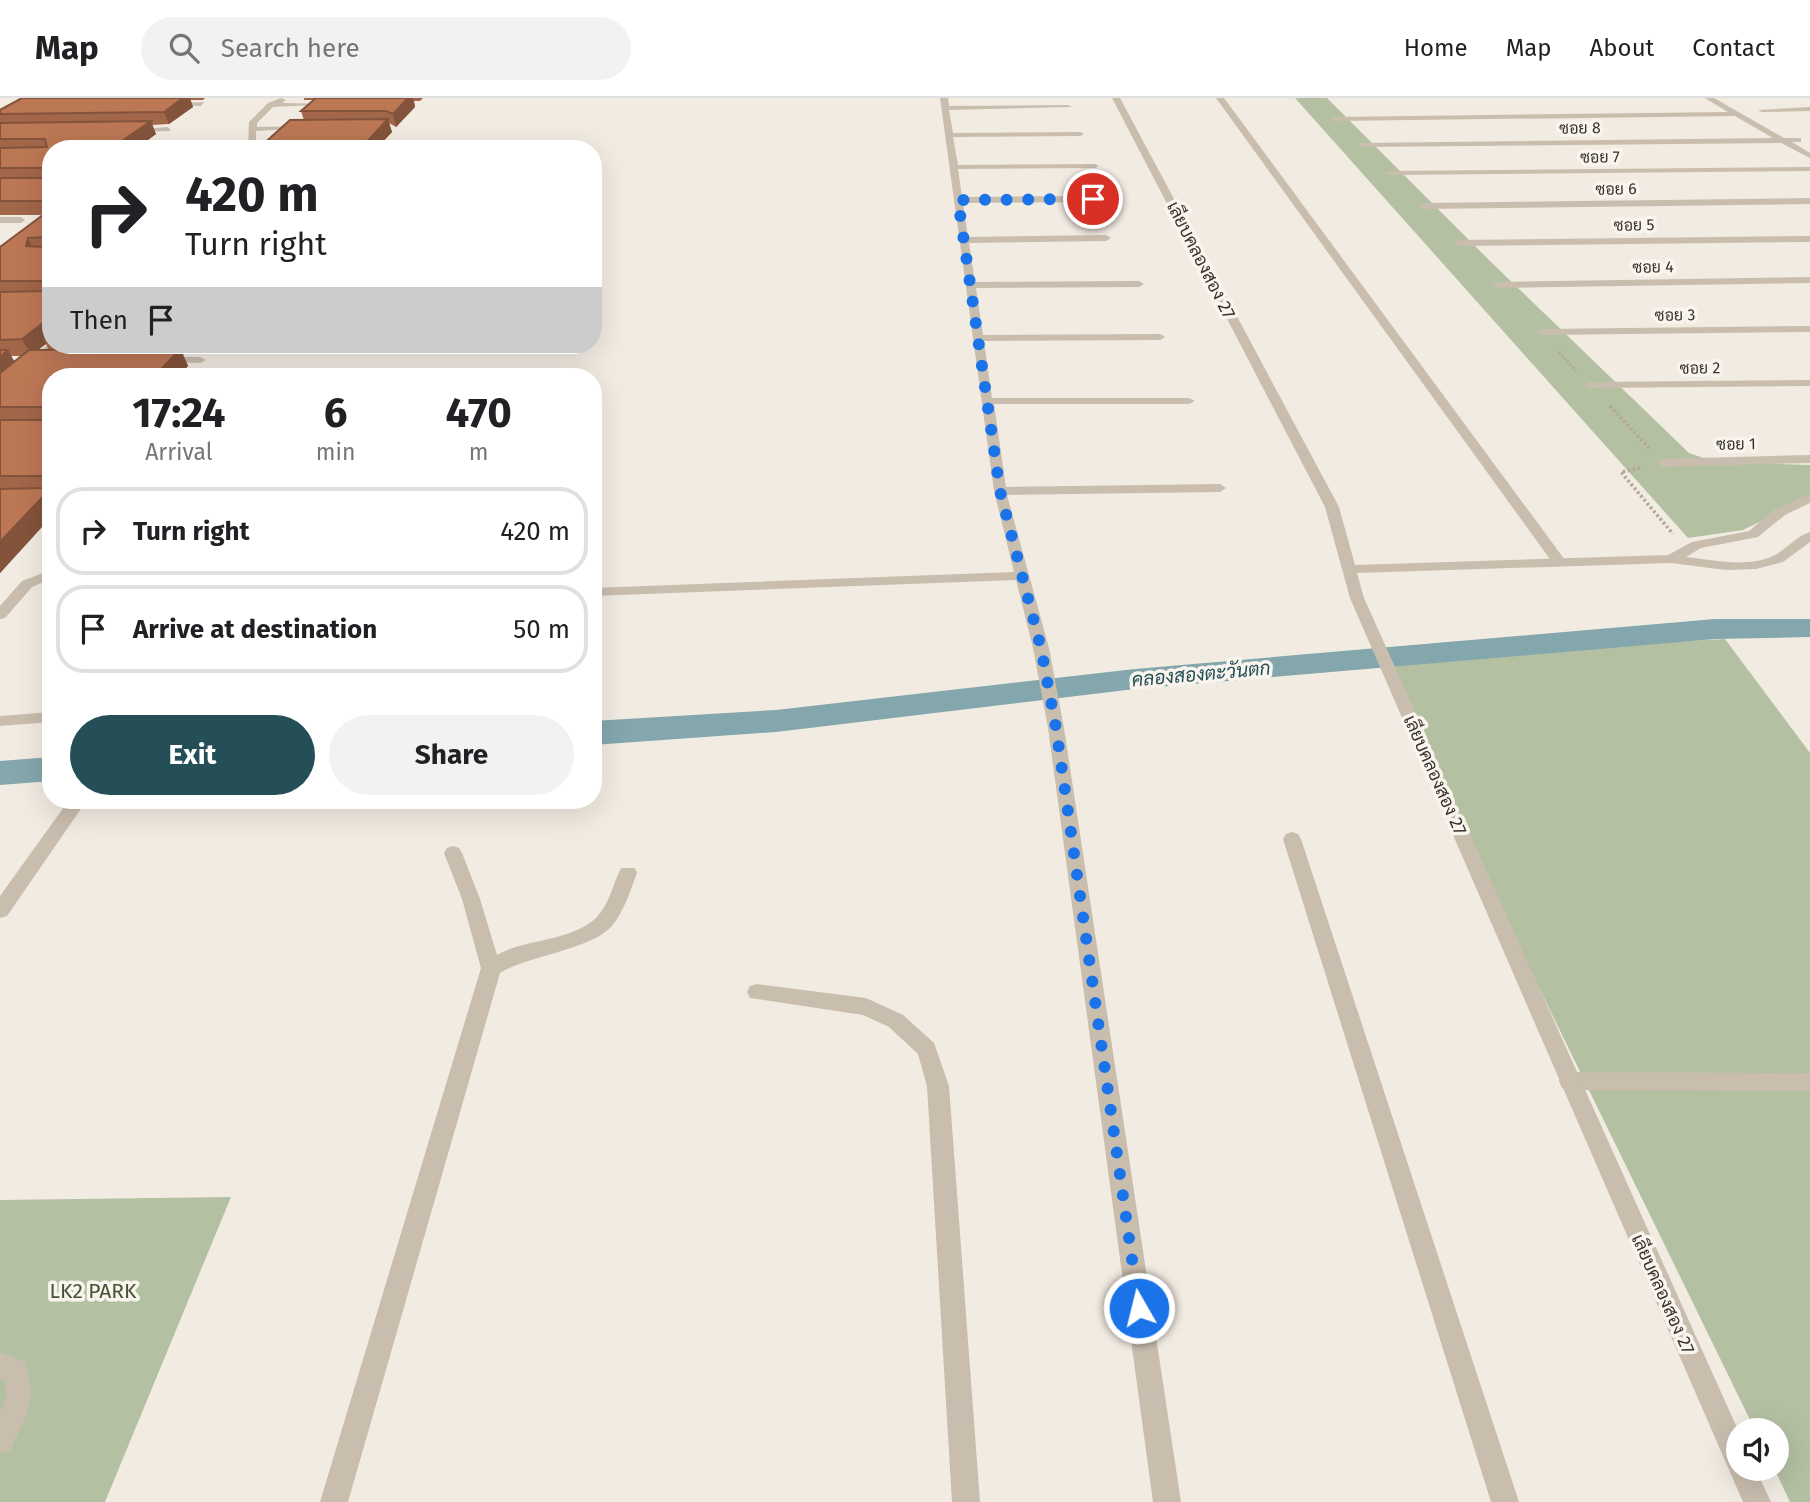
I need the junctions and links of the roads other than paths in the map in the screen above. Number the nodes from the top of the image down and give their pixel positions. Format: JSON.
{"nodes":[{"id":1,"x":285,"y":98,"type":"edge"},
{"id":2,"x":1116,"y":98,"type":"edge"},
{"id":3,"x":1220,"y":98,"type":"edge"},
{"id":4,"x":1709,"y":98,"type":"edge"},
{"id":5,"x":1724,"y":98,"type":"edge"},
{"id":6,"x":945,"y":103,"type":"edge"},
{"id":7,"x":201,"y":104,"type":"dead end"},
{"id":8,"x":337,"y":104,"type":"edge"},
{"id":9,"x":161,"y":105,"type":"edge"},
{"id":10,"x":271,"y":105,"type":"junction"},
{"id":11,"x":1068,"y":107,"type":"dead end"},
{"id":12,"x":1810,"y":109,"type":"edge"},
{"id":13,"x":1762,"y":110,"type":"dead end"},
{"id":14,"x":1737,"y":114,"type":"junction"},
{"id":15,"x":1334,"y":119,"type":"dead end"},
{"id":16,"x":321,"y":128,"type":"edge"},
{"id":17,"x":168,"y":129,"type":"edge"},
{"id":18,"x":252,"y":129,"type":"junction"},
{"id":19,"x":126,"y":130,"type":"edge"},
{"id":20,"x":1080,"y":134,"type":"dead end"},
{"id":21,"x":950,"y":135,"type":"junction"},
{"id":22,"x":252,"y":140,"type":"edge"},
{"id":23,"x":1783,"y":140,"type":"junction"},
{"id":24,"x":1798,"y":140,"type":"junction"},
{"id":25,"x":1361,"y":145,"type":"dead end"},
{"id":26,"x":1810,"y":146,"type":"edge"},
{"id":27,"x":1810,"y":156,"type":"edge"},
{"id":28,"x":1095,"y":166,"type":"dead end"},
{"id":29,"x":954,"y":167,"type":"junction"},
{"id":30,"x":1810,"y":169,"type":"edge"},
{"id":31,"x":1389,"y":173,"type":"dead end"},
{"id":32,"x":1093,"y":199,"type":"dead end"},
{"id":33,"x":958,"y":200,"type":"junction"},
{"id":34,"x":1810,"y":201,"type":"edge"},
{"id":35,"x":1423,"y":206,"type":"dead end"},
{"id":36,"x":0,"y":220,"type":"edge"},
{"id":37,"x":21,"y":220,"type":"edge"},
{"id":38,"x":1106,"y":238,"type":"dead end"},
{"id":39,"x":1810,"y":239,"type":"edge"},
{"id":40,"x":964,"y":240,"type":"junction"},
{"id":41,"x":1459,"y":243,"type":"dead end"},
{"id":42,"x":1810,"y":280,"type":"edge"},
{"id":43,"x":1139,"y":284,"type":"dead end"},
{"id":44,"x":971,"y":285,"type":"junction"},
{"id":45,"x":1497,"y":285,"type":"dead end"},
{"id":46,"x":1810,"y":329,"type":"edge"},
{"id":47,"x":1541,"y":332,"type":"dead end"},
{"id":48,"x":1160,"y":337,"type":"dead end"},
{"id":49,"x":978,"y":338,"type":"junction"},
{"id":50,"x":42,"y":354,"type":"edge"},
{"id":51,"x":49,"y":360,"type":"edge"},
{"id":52,"x":145,"y":360,"type":"edge"},
{"id":53,"x":200,"y":360,"type":"dead end"},
{"id":54,"x":12,"y":361,"type":"edge"},
{"id":55,"x":35,"y":361,"type":"junction"},
{"id":56,"x":1810,"y":383,"type":"edge"},
{"id":57,"x":1590,"y":385,"type":"dead end"},
{"id":58,"x":0,"y":392,"type":"edge"},
{"id":59,"x":988,"y":401,"type":"junction"},
{"id":60,"x":1189,"y":401,"type":"dead end"},
{"id":61,"x":1810,"y":459,"type":"edge"},
{"id":62,"x":1663,"y":463,"type":"dead end"},
{"id":63,"x":1220,"y":488,"type":"dead end"},
{"id":64,"x":1000,"y":491,"type":"junction"},
{"id":65,"x":1810,"y":498,"type":"edge"},
{"id":66,"x":1810,"y":537,"type":"edge"},
{"id":67,"x":1671,"y":559,"type":"junction"},
{"id":68,"x":1560,"y":564,"type":"junction"},
{"id":69,"x":1349,"y":569,"type":"junction"},
{"id":70,"x":1023,"y":576,"type":"junction"},
{"id":71,"x":42,"y":578,"type":"edge"},
{"id":72,"x":602,"y":592,"type":"edge"},
{"id":73,"x":0,"y":615,"type":"edge"},
{"id":74,"x":42,"y":719,"type":"edge"},
{"id":75,"x":0,"y":721,"type":"edge"},
{"id":76,"x":71,"y":809,"type":"edge"},
{"id":77,"x":1292,"y":839,"type":"dead end"},
{"id":78,"x":453,"y":853,"type":"dead end"},
{"id":79,"x":628,"y":873,"type":"dead end"},
{"id":80,"x":0,"y":911,"type":"edge"},
{"id":81,"x":491,"y":968,"type":"junction"},
{"id":82,"x":757,"y":992,"type":"dead end"},
{"id":83,"x":1570,"y":1081,"type":"junction"},
{"id":84,"x":1810,"y":1082,"type":"edge"},
{"id":85,"x":0,"y":1365,"type":"edge"},
{"id":86,"x":1726,"y":1434,"type":"edge"},
{"id":87,"x":0,"y":1441,"type":"edge"},
{"id":88,"x":1747,"y":1481,"type":"edge"},
{"id":89,"x":334,"y":1502,"type":"edge"},
{"id":90,"x":966,"y":1502,"type":"edge"},
{"id":91,"x":1167,"y":1502,"type":"edge"},
{"id":92,"x":1505,"y":1502,"type":"edge"},
{"id":93,"x":1757,"y":1502,"type":"edge"}],
"edges":[{"from":1,"to":10,"type":"street"},
{"from":2,"to":69,"type":"street","name":"เลียบคลองสอง 27"},
{"from":3,"to":68,"type":"street"},
{"from":4,"to":14,"type":"street"},
{"from":5,"to":24,"type":"street"},
{"from":6,"to":11,"type":"street"},
{"from":6,"to":21,"type":"street"},
{"from":7,"to":9,"type":"street"},
{"from":8,"to":10,"type":"street"},
{"from":10,"to":18,"type":"street"},
{"from":12,"to":13,"type":"street"},
{"from":14,"to":15,"type":"street"},
{"from":14,"to":23,"type":"street"},
{"from":16,"to":18,"type":"street"},
{"from":17,"to":19,"type":"street"},
{"from":18,"to":22,"type":"street"},
{"from":20,"to":21,"type":"street"},
{"from":21,"to":29,"type":"street"},
{"from":23,"to":24,"type":"street","name":"ซอย 8"},
{"from":23,"to":25,"type":"street","name":"ซอย 8"},
{"from":23,"to":27,"type":"street"},
{"from":24,"to":26,"type":"street"},
{"from":28,"to":29,"type":"street"},
{"from":29,"to":33,"type":"street"},
{"from":30,"to":31,"type":"street","name":"ซอย 7"},
{"from":32,"to":33,"type":"street"},
{"from":33,"to":40,"type":"street"},
{"from":34,"to":35,"type":"street","name":"ซอย 6"},
{"from":36,"to":37,"type":"street"},
{"from":38,"to":40,"type":"street"},
{"from":39,"to":41,"type":"street","name":"ซอย 5"},
{"from":40,"to":44,"type":"street"},
{"from":42,"to":45,"type":"street","name":"ซอย 4"},
{"from":43,"to":44,"type":"street"},
{"from":44,"to":49,"type":"street"},
{"from":46,"to":47,"type":"street","name":"ซอย 3"},
{"from":48,"to":49,"type":"street"},
{"from":49,"to":59,"type":"street"},
{"from":50,"to":55,"type":"street"},
{"from":51,"to":55,"type":"street"},
{"from":52,"to":53,"type":"street"},
{"from":54,"to":55,"type":"street"},
{"from":55,"to":58,"type":"street"},
{"from":56,"to":57,"type":"street","name":"ซอย 2"},
{"from":59,"to":60,"type":"street"},
{"from":59,"to":64,"type":"street"},
{"from":61,"to":62,"type":"street","name":"ซอย 1"},
{"from":63,"to":64,"type":"street"},
{"from":64,"to":70,"type":"street"},
{"from":65,"to":67,"type":"street"},
{"from":66,"to":67,"type":"street"},
{"from":67,"to":68,"type":"street"},
{"from":68,"to":69,"type":"street"},
{"from":69,"to":83,"type":"street","name":"เลียบคลองสอง 27"},
{"from":70,"to":72,"type":"street"},
{"from":70,"to":91,"type":"street"},
{"from":71,"to":73,"type":"street"},
{"from":74,"to":75,"type":"street"},
{"from":76,"to":80,"type":"street"},
{"from":77,"to":92,"type":"street"},
{"from":78,"to":81,"type":"street"},
{"from":79,"to":81,"type":"street"},
{"from":81,"to":89,"type":"street"},
{"from":82,"to":90,"type":"street"},
{"from":83,"to":84,"type":"street"},
{"from":83,"to":86,"type":"street","name":"เลียบคลองสอง 27"},
{"from":85,"to":87,"type":"street"},
{"from":88,"to":93,"type":"street"}]}
